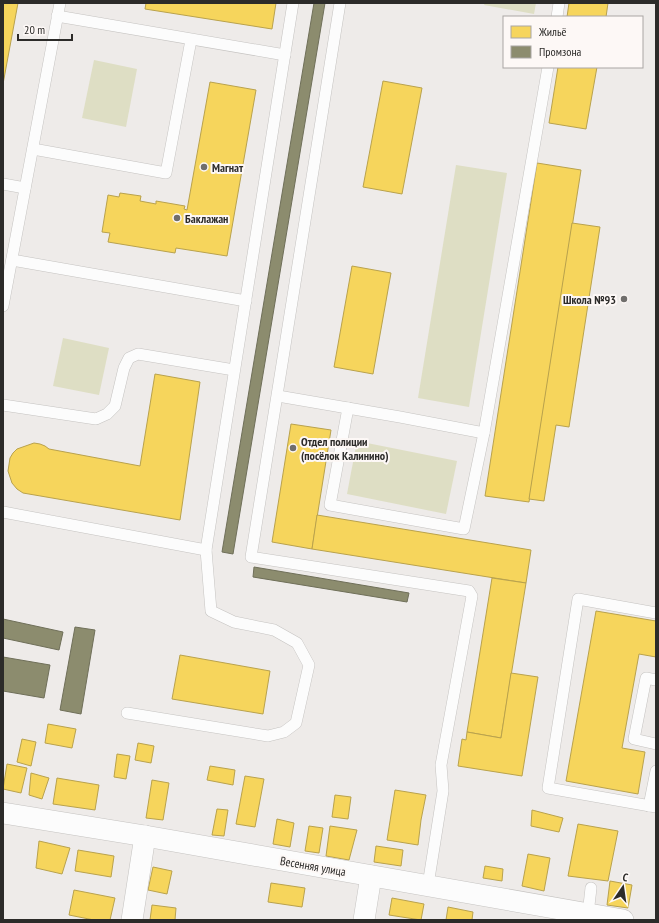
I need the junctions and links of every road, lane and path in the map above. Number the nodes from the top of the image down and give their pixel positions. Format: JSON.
{"nodes":[{"id":1,"x":60,"y":3,"type":"edge"},
{"id":2,"x":293,"y":3,"type":"edge"},
{"id":3,"x":340,"y":3,"type":"edge"},
{"id":4,"x":559,"y":3,"type":"edge"},
{"id":5,"x":57,"y":16,"type":"junction"},
{"id":6,"x":557,"y":16,"type":"edge"},
{"id":7,"x":190,"y":40,"type":"junction"},
{"id":8,"x":285,"y":55,"type":"junction"},
{"id":9,"x":548,"y":68,"type":"edge"},
{"id":10,"x":33,"y":149,"type":"junction"},
{"id":11,"x":3,"y":184,"type":"edge"},
{"id":12,"x":25,"y":188,"type":"junction"},
{"id":13,"x":12,"y":260,"type":"junction"},
{"id":14,"x":5,"y":286,"type":"edge"},
{"id":15,"x":246,"y":302,"type":"junction"},
{"id":16,"x":3,"y":306,"type":"edge"},
{"id":17,"x":234,"y":370,"type":"junction"},
{"id":18,"x":278,"y":396,"type":"junction"},
{"id":19,"x":3,"y":405,"type":"edge"},
{"id":20,"x":348,"y":408,"type":"junction"},
{"id":21,"x":484,"y":433,"type":"junction"},
{"id":22,"x":3,"y":512,"type":"edge"},
{"id":23,"x":206,"y":550,"type":"junction"},
{"id":24,"x":656,"y":613,"type":"edge"},
{"id":25,"x":656,"y":680,"type":"edge"},
{"id":26,"x":127,"y":713,"type":"dead end"},
{"id":27,"x":656,"y":744,"type":"edge"},
{"id":28,"x":656,"y":771,"type":"edge"},
{"id":29,"x":653,"y":807,"type":"edge"},
{"id":30,"x":3,"y":813,"type":"edge"},
{"id":31,"x":145,"y":836,"type":"junction"},
{"id":32,"x":371,"y":876,"type":"junction"},
{"id":33,"x":428,"y":885,"type":"junction"},
{"id":34,"x":592,"y":888,"type":"dead end"},
{"id":35,"x":593,"y":916,"type":"edge"},
{"id":36,"x":132,"y":920,"type":"edge"},
{"id":37,"x":364,"y":920,"type":"edge"},
{"id":38,"x":624,"y":920,"type":"edge"}],
"edges":[{"from":1,"to":5,"type":"lane"},
{"from":2,"to":8,"type":"lane"},
{"from":3,"to":18,"type":"lane"},
{"from":4,"to":6,"type":"lane"},
{"from":5,"to":7,"type":"lane"},
{"from":5,"to":10,"type":"lane"},
{"from":7,"to":8,"type":"lane"},
{"from":7,"to":10,"type":"lane"},
{"from":8,"to":15,"type":"lane"},
{"from":9,"to":21,"type":"lane"},
{"from":10,"to":12,"type":"lane"},
{"from":11,"to":12,"type":"lane"},
{"from":12,"to":13,"type":"lane"},
{"from":13,"to":14,"type":"lane"},
{"from":13,"to":15,"type":"lane"},
{"from":14,"to":16,"type":"lane"},
{"from":15,"to":17,"type":"lane"},
{"from":17,"to":19,"type":"lane"},
{"from":17,"to":23,"type":"lane"},
{"from":18,"to":20,"type":"lane"},
{"from":18,"to":33,"type":"lane"},
{"from":20,"to":21,"type":"lane"},
{"from":20,"to":21,"type":"lane"},
{"from":22,"to":23,"type":"lane"},
{"from":23,"to":26,"type":"lane"},
{"from":24,"to":29,"type":"lane"},
{"from":25,"to":27,"type":"lane"},
{"from":28,"to":29,"type":"lane"},
{"from":30,"to":31,"type":"street","name":"Весенняя улица"},
{"from":31,"to":32,"type":"street","name":"Весенняя улица"},
{"from":31,"to":36,"type":"street"},
{"from":32,"to":33,"type":"street","name":"Весенняя улица"},
{"from":32,"to":37,"type":"street"},
{"from":33,"to":35,"type":"street","name":"Весенняя улица"},
{"from":34,"to":35,"type":"lane"},
{"from":35,"to":38,"type":"street","name":"Весенняя улица"}]}
